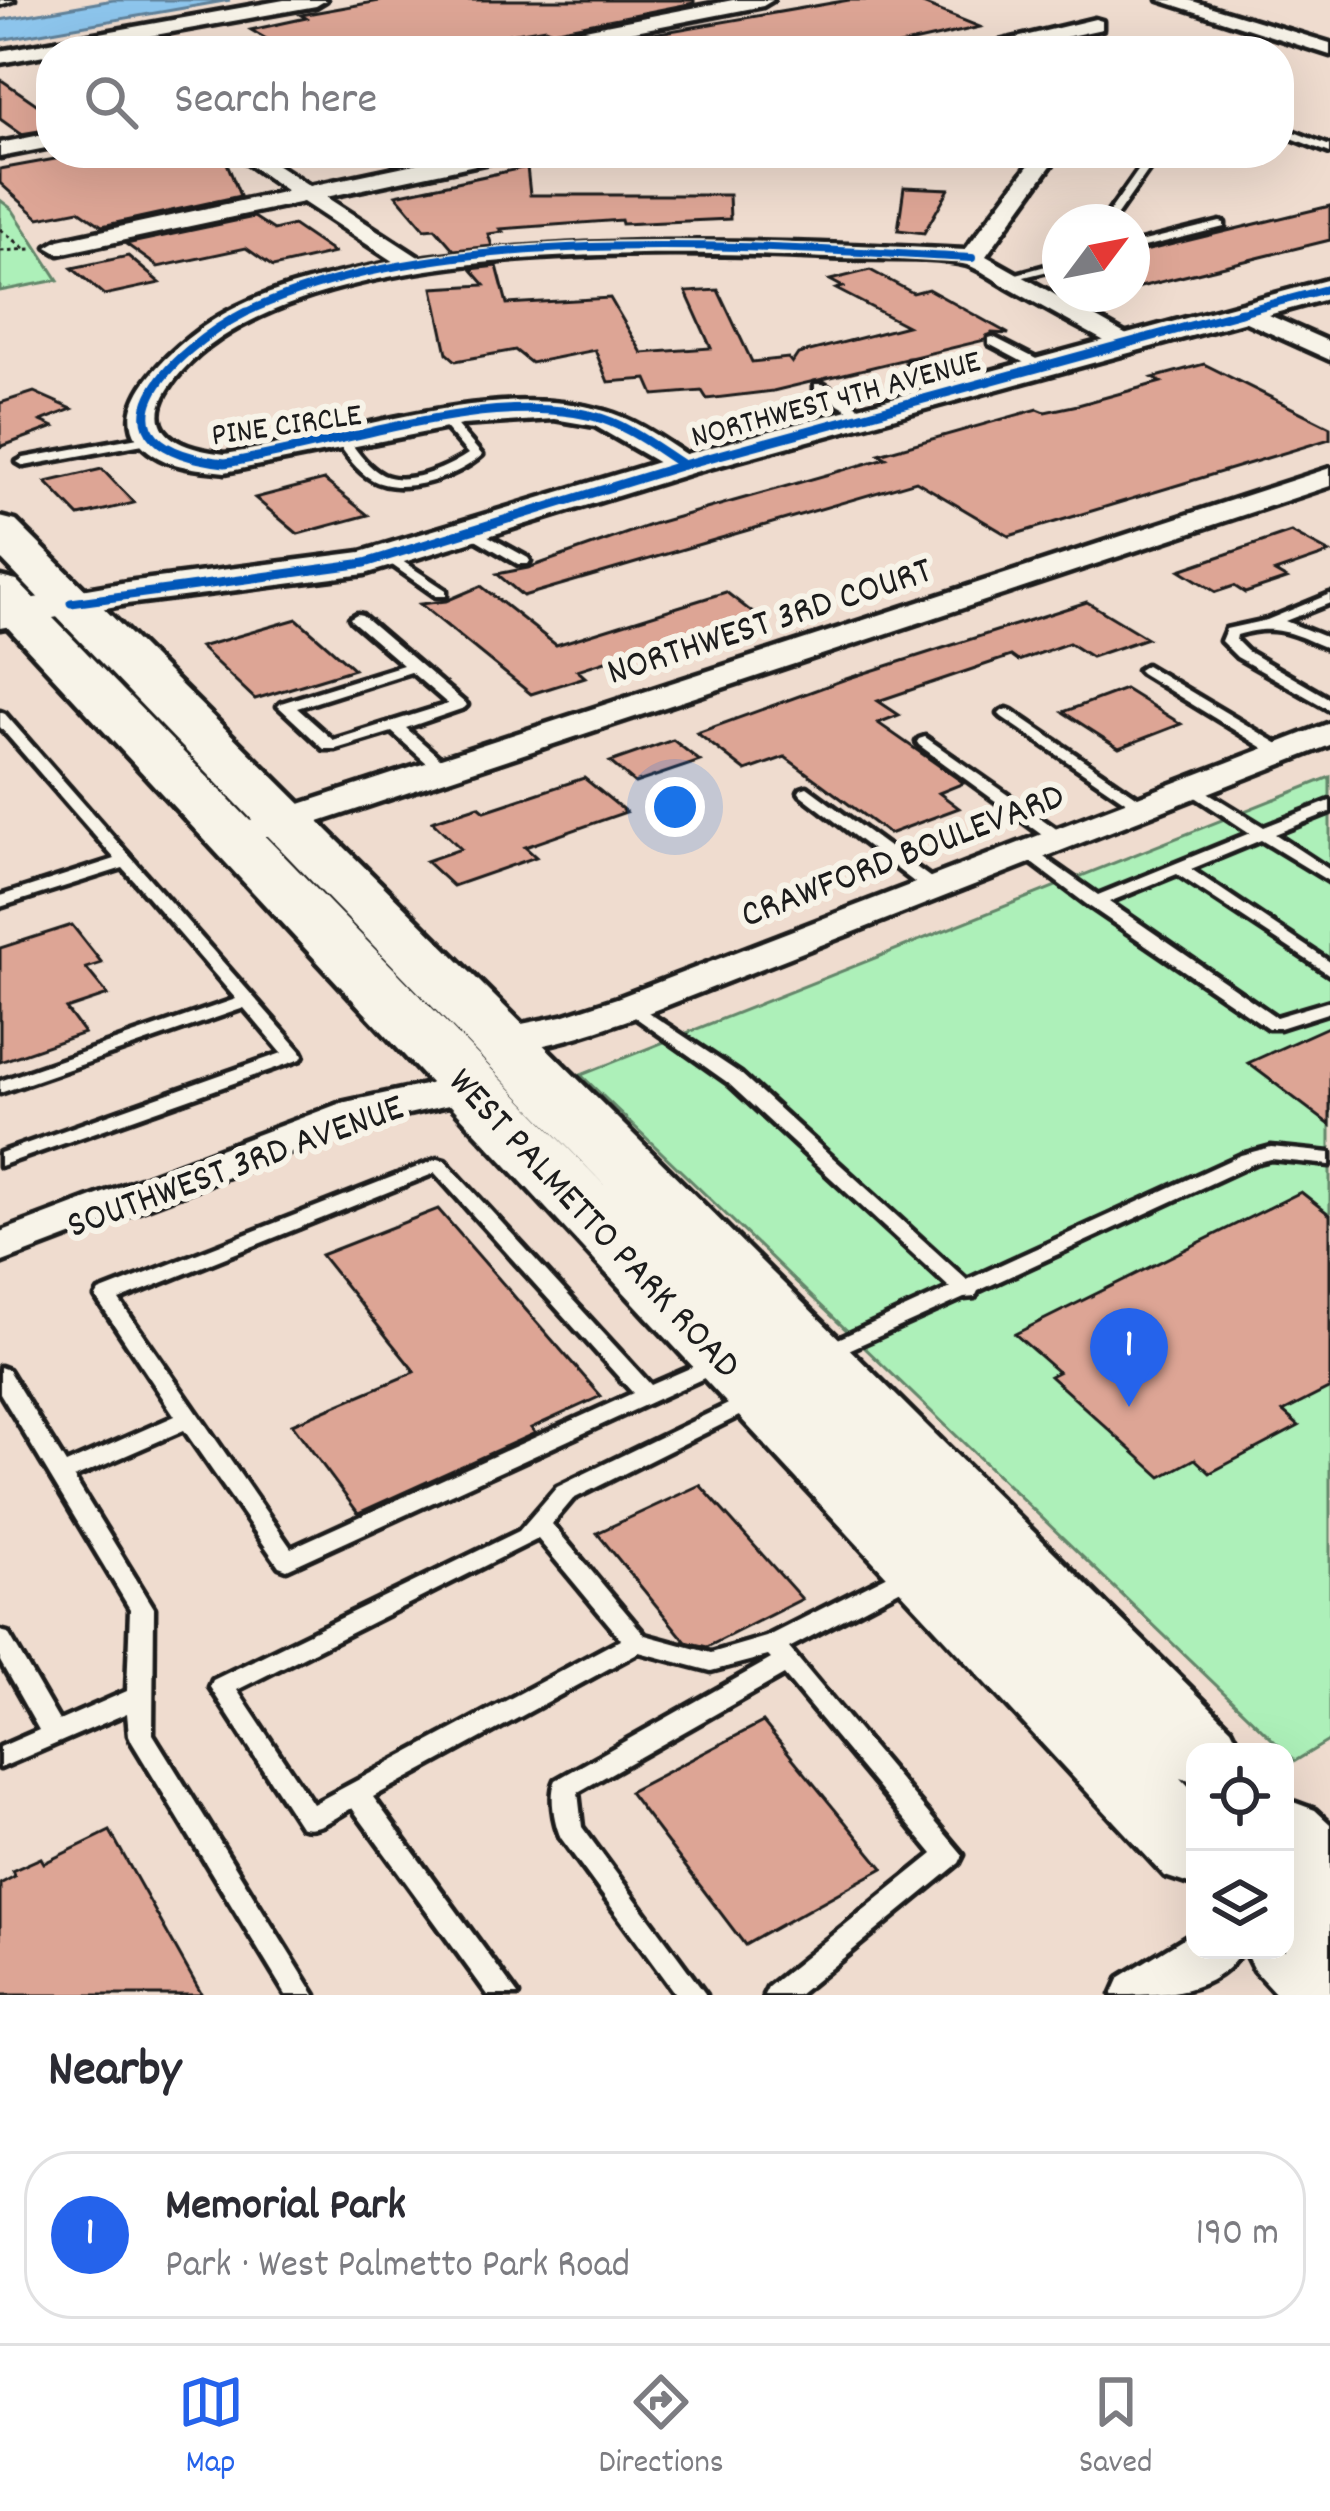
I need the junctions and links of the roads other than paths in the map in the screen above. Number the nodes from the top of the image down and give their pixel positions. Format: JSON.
{"nodes":[{"id":1,"x":10,"y":0,"type":"edge"},
{"id":2,"x":316,"y":0,"type":"edge"},
{"id":3,"x":763,"y":0,"type":"edge"},
{"id":4,"x":1169,"y":0,"type":"edge"},
{"id":5,"x":0,"y":2,"type":"edge"},
{"id":6,"x":720,"y":3,"type":"edge"},
{"id":7,"x":113,"y":36,"type":"edge"},
{"id":8,"x":571,"y":36,"type":"edge"},
{"id":9,"x":1030,"y":36,"type":"edge"},
{"id":10,"x":1089,"y":36,"type":"edge"},
{"id":11,"x":1285,"y":36,"type":"edge"},
{"id":12,"x":1294,"y":39,"type":"edge"},
{"id":13,"x":36,"y":50,"type":"edge"},
{"id":14,"x":1330,"y":50,"type":"edge"},
{"id":15,"x":0,"y":56,"type":"edge"},
{"id":16,"x":1294,"y":135,"type":"edge"},
{"id":17,"x":36,"y":143,"type":"edge"},
{"id":18,"x":0,"y":150,"type":"edge"},
{"id":19,"x":1330,"y":150,"type":"edge"},
{"id":20,"x":267,"y":168,"type":"edge"},
{"id":21,"x":429,"y":168,"type":"edge"},
{"id":22,"x":1038,"y":168,"type":"edge"},
{"id":23,"x":1145,"y":168,"type":"edge"},
{"id":24,"x":307,"y":194,"type":"junction"},
{"id":25,"x":1120,"y":204,"type":"edge"},
{"id":26,"x":1220,"y":225,"type":"dead end"},
{"id":27,"x":1150,"y":242,"type":"edge"},
{"id":28,"x":59,"y":248,"type":"dead end"},
{"id":29,"x":972,"y":258,"type":"junction"},
{"id":30,"x":418,"y":267,"type":"junction"},
{"id":31,"x":1042,"y":270,"type":"edge"},
{"id":32,"x":1008,"y":278,"type":"junction"},
{"id":33,"x":1330,"y":288,"type":"edge"},
{"id":34,"x":1244,"y":312,"type":"junction"},
{"id":35,"x":993,"y":341,"type":"dead end"},
{"id":36,"x":1128,"y":344,"type":"junction"},
{"id":37,"x":1330,"y":352,"type":"edge"},
{"id":38,"x":912,"y":364,"type":"dead end"},
{"id":39,"x":1042,"y":367,"type":"junction"},
{"id":40,"x":819,"y":387,"type":"dead end"},
{"id":41,"x":959,"y":389,"type":"junction"},
{"id":42,"x":866,"y":415,"type":"junction"},
{"id":43,"x":447,"y":423,"type":"junction"},
{"id":44,"x":149,"y":439,"type":"junction"},
{"id":45,"x":344,"y":442,"type":"junction"},
{"id":46,"x":24,"y":462,"type":"dead end"},
{"id":47,"x":683,"y":465,"type":"junction"},
{"id":48,"x":1330,"y":477,"type":"edge"},
{"id":49,"x":0,"y":531,"type":"edge"},
{"id":50,"x":472,"y":531,"type":"junction"},
{"id":51,"x":389,"y":557,"type":"junction"},
{"id":52,"x":523,"y":561,"type":"dead end"},
{"id":53,"x":441,"y":593,"type":"dead end"},
{"id":54,"x":1330,"y":598,"type":"edge"},
{"id":55,"x":71,"y":603,"type":"junction"},
{"id":56,"x":7,"y":606,"type":"edge"},
{"id":57,"x":357,"y":618,"type":"dead end"},
{"id":58,"x":1273,"y":621,"type":"junction"},
{"id":59,"x":1330,"y":645,"type":"edge"},
{"id":60,"x":414,"y":666,"type":"junction"},
{"id":61,"x":1146,"y":670,"type":"dead end"},
{"id":62,"x":1330,"y":705,"type":"edge"},
{"id":63,"x":1007,"y":714,"type":"dead end"},
{"id":64,"x":0,"y":717,"type":"edge"},
{"id":65,"x":395,"y":725,"type":"junction"},
{"id":66,"x":1330,"y":733,"type":"edge"},
{"id":67,"x":925,"y":742,"type":"dead end"},
{"id":68,"x":1281,"y":752,"type":"junction"},
{"id":69,"x":443,"y":770,"type":"junction"},
{"id":70,"x":1191,"y":788,"type":"junction"},
{"id":71,"x":807,"y":792,"type":"dead end"},
{"id":72,"x":1142,"y":806,"type":"junction"},
{"id":73,"x":1330,"y":806,"type":"edge"},
{"id":74,"x":259,"y":830,"type":"junction"},
{"id":75,"x":1265,"y":834,"type":"junction"},
{"id":76,"x":1042,"y":846,"type":"junction"},
{"id":77,"x":126,"y":861,"type":"junction"},
{"id":78,"x":1179,"y":868,"type":"junction"},
{"id":79,"x":1330,"y":877,"type":"edge"},
{"id":80,"x":932,"y":888,"type":"junction"},
{"id":81,"x":0,"y":902,"type":"edge"},
{"id":82,"x":1096,"y":902,"type":"junction"},
{"id":83,"x":1330,"y":970,"type":"edge"},
{"id":84,"x":247,"y":1001,"type":"junction"},
{"id":85,"x":631,"y":1006,"type":"junction"},
{"id":86,"x":1330,"y":1006,"type":"edge"},
{"id":87,"x":486,"y":1064,"type":"junction"},
{"id":88,"x":0,"y":1087,"type":"edge"},
{"id":89,"x":1330,"y":1159,"type":"edge"},
{"id":90,"x":0,"y":1160,"type":"edge"},
{"id":91,"x":0,"y":1248,"type":"edge"},
{"id":92,"x":968,"y":1292,"type":"junction"},
{"id":93,"x":768,"y":1370,"type":"junction"},
{"id":94,"x":0,"y":1375,"type":"edge"},
{"id":95,"x":648,"y":1395,"type":"junction"},
{"id":96,"x":188,"y":1419,"type":"junction"},
{"id":97,"x":62,"y":1475,"type":"junction"},
{"id":98,"x":539,"y":1524,"type":"junction"},
{"id":99,"x":926,"y":1567,"type":"junction"},
{"id":100,"x":0,"y":1640,"type":"edge"},
{"id":101,"x":637,"y":1642,"type":"junction"},
{"id":102,"x":780,"y":1654,"type":"junction"},
{"id":103,"x":136,"y":1698,"type":"junction"},
{"id":104,"x":54,"y":1734,"type":"junction"},
{"id":105,"x":1192,"y":1743,"type":"edge"},
{"id":106,"x":0,"y":1758,"type":"edge"},
{"id":107,"x":356,"y":1793,"type":"junction"},
{"id":108,"x":1186,"y":1841,"type":"edge"},
{"id":109,"x":1294,"y":1952,"type":"edge"},
{"id":110,"x":1199,"y":1959,"type":"edge"},
{"id":111,"x":1330,"y":1990,"type":"edge"},
{"id":112,"x":301,"y":1995,"type":"edge"},
{"id":113,"x":503,"y":1995,"type":"edge"},
{"id":114,"x":692,"y":1995,"type":"edge"},
{"id":115,"x":778,"y":1995,"type":"edge"},
{"id":116,"x":1141,"y":1995,"type":"edge"}],
"edges":[{"from":1,"to":5,"type":"lane"},
{"from":2,"to":7,"type":"street"},
{"from":3,"to":6,"type":"street"},
{"from":4,"to":11,"type":"street"},
{"from":6,"to":8,"type":"street"},
{"from":9,"to":10,"type":"street"},
{"from":12,"to":14,"type":"street"},
{"from":13,"to":15,"type":"street"},
{"from":16,"to":19,"type":"lane"},
{"from":17,"to":18,"type":"street"},
{"from":20,"to":24,"type":"street"},
{"from":21,"to":24,"type":"street"},
{"from":22,"to":29,"type":"street"},
{"from":23,"to":25,"type":"lane"},
{"from":24,"to":28,"type":"street"},
{"from":24,"to":30,"type":"street"},
{"from":26,"to":27,"type":"lane"},
{"from":29,"to":30,"type":"street","name":"PINE CIRCLE"},
{"from":29,"to":32,"type":"street"},
{"from":30,"to":44,"type":"street","name":"PINE CIRCLE"},
{"from":31,"to":32,"type":"lane"},
{"from":32,"to":36,"type":"street"},
{"from":33,"to":34,"type":"street","name":"NORTHWEST 4TH AVENUE"},
{"from":34,"to":36,"type":"street","name":"NORTHWEST 4TH AVENUE"},
{"from":34,"to":37,"type":"street"},
{"from":35,"to":39,"type":"lane"},
{"from":36,"to":39,"type":"street","name":"NORTHWEST 4TH AVENUE"},
{"from":38,"to":41,"type":"lane"},
{"from":39,"to":41,"type":"street","name":"NORTHWEST 4TH AVENUE"},
{"from":40,"to":42,"type":"lane"},
{"from":41,"to":42,"type":"street","name":"NORTHWEST 4TH AVENUE"},
{"from":42,"to":47,"type":"street","name":"NORTHWEST 4TH AVENUE"},
{"from":43,"to":45,"type":"street","name":"PINE CIRCLE"},
{"from":43,"to":45,"type":"lane"},
{"from":43,"to":47,"type":"street","name":"PINE CIRCLE"},
{"from":44,"to":45,"type":"street","name":"PINE CIRCLE"},
{"from":44,"to":46,"type":"lane"},
{"from":47,"to":50,"type":"street","name":"NORTHWEST 4TH AVENUE"},
{"from":48,"to":69,"type":"street","name":"NORTHWEST 3RD COURT"},
{"from":49,"to":55,"type":"main road","name":"WEST PALMETTO PARK ROAD"},
{"from":50,"to":51,"type":"street","name":"NORTHWEST 4TH AVENUE"},
{"from":50,"to":52,"type":"lane"},
{"from":51,"to":53,"type":"lane"},
{"from":51,"to":55,"type":"street","name":"NORTHWEST 4TH AVENUE"},
{"from":54,"to":58,"type":"lane"},
{"from":55,"to":56,"type":"street","name":"NORTHWEST 4TH AVENUE"},
{"from":55,"to":74,"type":"main road","name":"WEST PALMETTO PARK ROAD"},
{"from":56,"to":74,"type":"main road","name":"WEST PALMETTO PARK ROAD"},
{"from":57,"to":60,"type":"lane"},
{"from":58,"to":59,"type":"lane"},
{"from":58,"to":62,"type":"lane"},
{"from":60,"to":65,"type":"lane"},
{"from":60,"to":65,"type":"lane"},
{"from":61,"to":68,"type":"lane"},
{"from":63,"to":72,"type":"lane"},
{"from":64,"to":77,"type":"lane"},
{"from":65,"to":69,"type":"lane"},
{"from":66,"to":68,"type":"street","name":"CRAWFORD BOULEVARD"},
{"from":67,"to":76,"type":"lane"},
{"from":68,"to":70,"type":"street","name":"CRAWFORD BOULEVARD"},
{"from":69,"to":74,"type":"street","name":"NORTHWEST 3RD COURT"},
{"from":70,"to":72,"type":"street","name":"CRAWFORD BOULEVARD"},
{"from":70,"to":75,"type":"lane"},
{"from":71,"to":80,"type":"lane"},
{"from":72,"to":76,"type":"street","name":"CRAWFORD BOULEVARD"},
{"from":73,"to":75,"type":"lane"},
{"from":74,"to":87,"type":"main road","name":"WEST PALMETTO PARK ROAD"},
{"from":74,"to":87,"type":"main road","name":"WEST PALMETTO PARK ROAD"},
{"from":75,"to":78,"type":"lane"},
{"from":75,"to":79,"type":"lane"},
{"from":76,"to":80,"type":"street","name":"CRAWFORD BOULEVARD"},
{"from":76,"to":82,"type":"lane"},
{"from":77,"to":81,"type":"lane"},
{"from":77,"to":84,"type":"lane"},
{"from":78,"to":82,"type":"lane"},
{"from":78,"to":83,"type":"lane"},
{"from":80,"to":85,"type":"street","name":"CRAWFORD BOULEVARD"},
{"from":82,"to":86,"type":"lane"},
{"from":84,"to":88,"type":"lane"},
{"from":84,"to":90,"type":"lane"},
{"from":85,"to":87,"type":"street","name":"CRAWFORD BOULEVARD"},
{"from":85,"to":92,"type":"lane"},
{"from":87,"to":91,"type":"street","name":"SOUTHWEST 3RD AVENUE"},
{"from":87,"to":93,"type":"main road","name":"WEST PALMETTO PARK ROAD"},
{"from":87,"to":93,"type":"main road","name":"WEST PALMETTO PARK ROAD"},
{"from":89,"to":92,"type":"lane"},
{"from":92,"to":93,"type":"lane"},
{"from":93,"to":95,"type":"lane"},
{"from":93,"to":98,"type":"lane"},
{"from":93,"to":99,"type":"main road","name":"WEST PALMETTO PARK ROAD"},
{"from":93,"to":105,"type":"main road","name":"WEST PALMETTO PARK ROAD"},
{"from":94,"to":97,"type":"lane"},
{"from":95,"to":96,"type":"lane"},
{"from":95,"to":96,"type":"lane"},
{"from":96,"to":97,"type":"lane"},
{"from":97,"to":103,"type":"lane"},
{"from":98,"to":101,"type":"lane"},
{"from":98,"to":107,"type":"lane"},
{"from":99,"to":102,"type":"lane"},
{"from":99,"to":108,"type":"main road","name":"WEST PALMETTO PARK ROAD"},
{"from":100,"to":104,"type":"lane"},
{"from":101,"to":102,"type":"lane"},
{"from":101,"to":107,"type":"lane"},
{"from":102,"to":114,"type":"lane"},
{"from":102,"to":115,"type":"lane"},
{"from":103,"to":104,"type":"lane"},
{"from":103,"to":112,"type":"lane"},
{"from":104,"to":106,"type":"lane"},
{"from":107,"to":113,"type":"lane"},
{"from":109,"to":111,"type":"main road"},
{"from":110,"to":116,"type":"street"}]}
